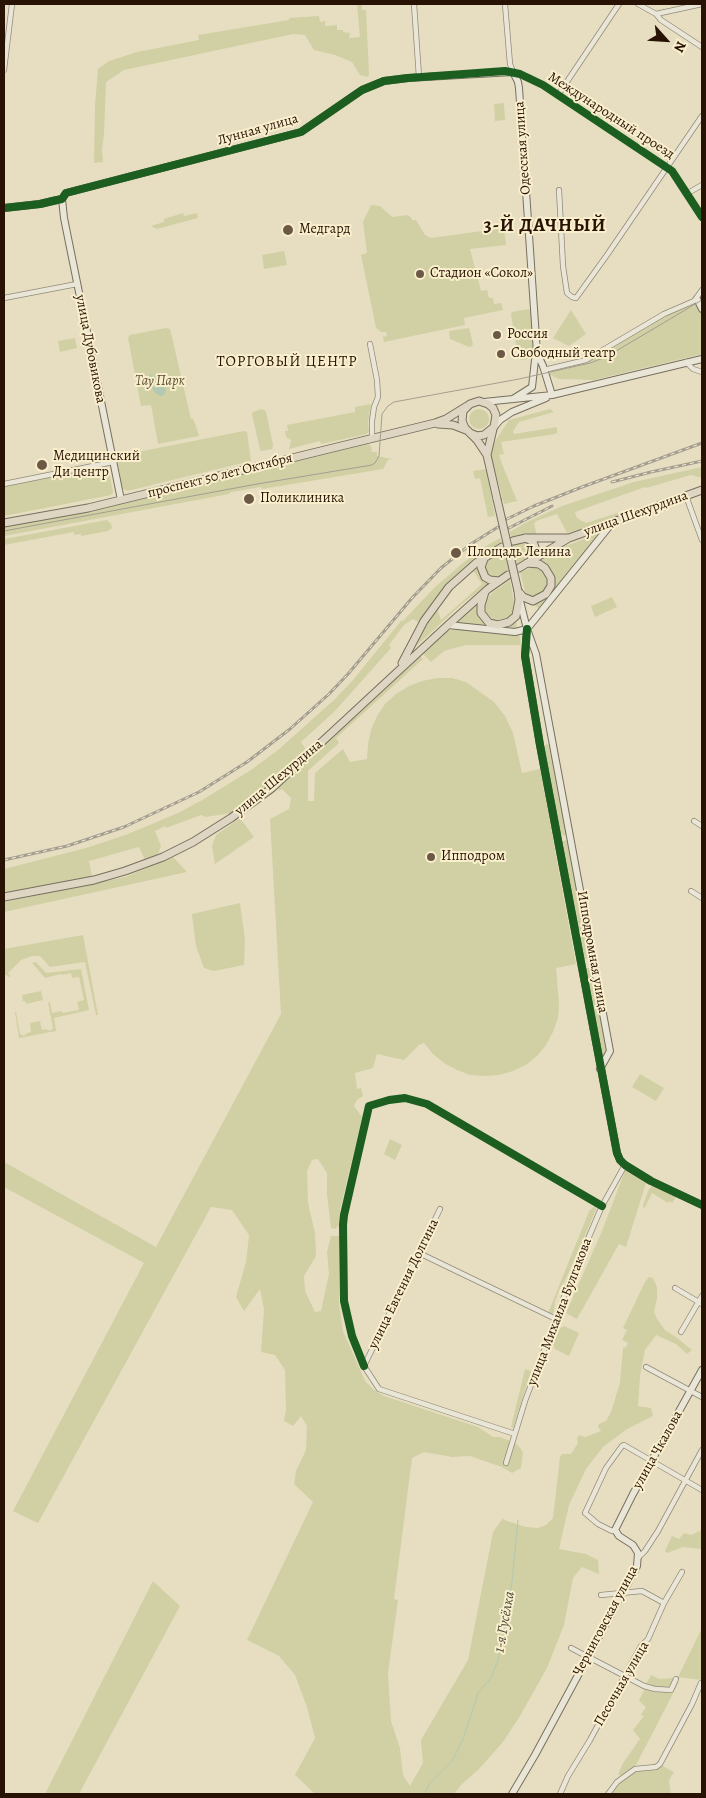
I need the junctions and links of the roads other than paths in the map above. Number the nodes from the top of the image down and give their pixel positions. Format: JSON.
{"nodes":[{"id":1,"x":12,"y":4,"type":"edge"},
{"id":2,"x":414,"y":4,"type":"edge"},
{"id":3,"x":505,"y":4,"type":"edge"},
{"id":4,"x":618,"y":4,"type":"edge"},
{"id":5,"x":638,"y":4,"type":"edge"},
{"id":6,"x":661,"y":4,"type":"edge"},
{"id":7,"x":702,"y":4,"type":"edge"},
{"id":8,"x":662,"y":11,"type":"junction"},
{"id":9,"x":656,"y":14,"type":"junction"},
{"id":10,"x":702,"y":47,"type":"edge"},
{"id":11,"x":4,"y":70,"type":"edge"},
{"id":12,"x":513,"y":72,"type":"junction"},
{"id":13,"x":419,"y":77,"type":"junction"},
{"id":14,"x":558,"y":95,"type":"junction"},
{"id":15,"x":702,"y":116,"type":"edge"},
{"id":16,"x":668,"y":168,"type":"junction"},
{"id":17,"x":702,"y":185,"type":"edge"},
{"id":18,"x":559,"y":190,"type":"dead end"},
{"id":19,"x":688,"y":193,"type":"junction"},
{"id":20,"x":62,"y":199,"type":"junction"},
{"id":21,"x":4,"y":208,"type":"edge"},
{"id":22,"x":702,"y":217,"type":"edge"},
{"id":23,"x":77,"y":284,"type":"junction"},
{"id":24,"x":702,"y":290,"type":"edge"},
{"id":25,"x":4,"y":298,"type":"edge"},
{"id":26,"x":697,"y":299,"type":"junction"},
{"id":27,"x":702,"y":309,"type":"edge"},
{"id":28,"x":370,"y":344,"type":"dead end"},
{"id":29,"x":537,"y":354,"type":"junction"},
{"id":30,"x":702,"y":359,"type":"edge"},
{"id":31,"x":686,"y":362,"type":"junction"},
{"id":32,"x":544,"y":370,"type":"junction"},
{"id":33,"x":702,"y":372,"type":"edge"},
{"id":34,"x":552,"y":395,"type":"junction"},
{"id":35,"x":513,"y":399,"type":"junction"},
{"id":36,"x":484,"y":402,"type":"junction"},
{"id":37,"x":467,"y":406,"type":"junction"},
{"id":38,"x":435,"y":424,"type":"junction"},
{"id":39,"x":494,"y":427,"type":"junction"},
{"id":40,"x":469,"y":433,"type":"junction"},
{"id":41,"x":372,"y":439,"type":"junction"},
{"id":42,"x":487,"y":455,"type":"junction"},
{"id":43,"x":113,"y":462,"type":"junction"},
{"id":44,"x":4,"y":484,"type":"edge"},
{"id":45,"x":702,"y":490,"type":"edge"},
{"id":46,"x":686,"y":496,"type":"junction"},
{"id":47,"x":121,"y":500,"type":"junction"},
{"id":48,"x":4,"y":523,"type":"edge"},
{"id":49,"x":612,"y":523,"type":"junction"},
{"id":50,"x":526,"y":538,"type":"junction"},
{"id":51,"x":569,"y":538,"type":"junction"},
{"id":52,"x":702,"y":540,"type":"edge"},
{"id":53,"x":513,"y":541,"type":"dead end"},
{"id":54,"x":502,"y":547,"type":"dead end"},
{"id":55,"x":486,"y":556,"type":"junction"},
{"id":56,"x":529,"y":562,"type":"junction"},
{"id":57,"x":519,"y":568,"type":"dead end"},
{"id":58,"x":508,"y":575,"type":"dead end"},
{"id":59,"x":499,"y":581,"type":"junction"},
{"id":60,"x":518,"y":590,"type":"junction"},
{"id":61,"x":485,"y":592,"type":"junction"},
{"id":62,"x":448,"y":625,"type":"junction"},
{"id":63,"x":527,"y":629,"type":"junction"},
{"id":64,"x":411,"y":646,"type":"junction"},
{"id":65,"x":420,"y":650,"type":"junction"},
{"id":66,"x":394,"y":673,"type":"junction"},
{"id":67,"x":694,"y":821,"type":"dead end"},
{"id":68,"x":702,"y":826,"type":"edge"},
{"id":69,"x":690,"y":891,"type":"dead end"},
{"id":70,"x":4,"y":897,"type":"edge"},
{"id":71,"x":702,"y":898,"type":"edge"},
{"id":72,"x":600,"y":1070,"type":"junction"},
{"id":73,"x":625,"y":1165,"type":"junction"},
{"id":74,"x":702,"y":1205,"type":"edge"},
{"id":75,"x":602,"y":1206,"type":"junction"},
{"id":76,"x":440,"y":1209,"type":"dead end"},
{"id":77,"x":419,"y":1253,"type":"junction"},
{"id":78,"x":675,"y":1288,"type":"dead end"},
{"id":79,"x":702,"y":1296,"type":"edge"},
{"id":80,"x":701,"y":1303,"type":"edge"},
{"id":81,"x":556,"y":1319,"type":"junction"},
{"id":82,"x":681,"y":1332,"type":"dead end"},
{"id":83,"x":364,"y":1366,"type":"junction"},
{"id":84,"x":646,"y":1367,"type":"dead end"},
{"id":85,"x":702,"y":1370,"type":"edge"},
{"id":86,"x":691,"y":1390,"type":"junction"},
{"id":87,"x":702,"y":1397,"type":"edge"},
{"id":88,"x":515,"y":1434,"type":"junction"},
{"id":89,"x":702,"y":1450,"type":"edge"},
{"id":90,"x":652,"y":1461,"type":"junction"},
{"id":91,"x":506,"y":1463,"type":"dead end"},
{"id":92,"x":684,"y":1480,"type":"junction"},
{"id":93,"x":702,"y":1490,"type":"edge"},
{"id":94,"x":615,"y":1530,"type":"junction"},
{"id":95,"x":639,"y":1557,"type":"junction"},
{"id":96,"x":682,"y":1572,"type":"dead end"},
{"id":97,"x":624,"y":1592,"type":"junction"},
{"id":98,"x":602,"y":1595,"type":"dead end"},
{"id":99,"x":664,"y":1604,"type":"junction"},
{"id":100,"x":571,"y":1648,"type":"dead end"},
{"id":101,"x":588,"y":1657,"type":"junction"},
{"id":102,"x":625,"y":1676,"type":"junction"},
{"id":103,"x":676,"y":1679,"type":"dead end"},
{"id":104,"x":701,"y":1683,"type":"dead end"},
{"id":105,"x":512,"y":1794,"type":"edge"},
{"id":106,"x":560,"y":1794,"type":"edge"},
{"id":107,"x":608,"y":1794,"type":"edge"}],
"edges":[{"from":1,"to":11,"type":"street"},
{"from":2,"to":13,"type":"street"},
{"from":3,"to":12,"type":"street","name":"Одесская улица"},
{"from":4,"to":14,"type":"street"},
{"from":5,"to":9,"type":"street"},
{"from":6,"to":8,"type":"street"},
{"from":7,"to":8,"type":"street"},
{"from":8,"to":9,"type":"street"},
{"from":9,"to":10,"type":"street"},
{"from":12,"to":13,"type":"street","name":"Лунная улица"},
{"from":12,"to":14,"type":"street","name":"Международный проезд"},
{"from":12,"to":29,"type":"street","name":"Одесская улица"},
{"from":13,"to":20,"type":"street","name":"Лунная улица"},
{"from":14,"to":16,"type":"street","name":"Международный проезд"},
{"from":15,"to":16,"type":"street"},
{"from":16,"to":18,"type":"street"},
{"from":16,"to":19,"type":"street","name":"Международный проезд"},
{"from":17,"to":19,"type":"street"},
{"from":19,"to":22,"type":"street","name":"Международный проезд"},
{"from":20,"to":21,"type":"street","name":"Лунная улица"},
{"from":20,"to":23,"type":"street","name":"улица Дубовикова"},
{"from":23,"to":25,"type":"street"},
{"from":23,"to":43,"type":"street","name":"улица Дубовикова"},
{"from":24,"to":26,"type":"street"},
{"from":26,"to":27,"type":"street"},
{"from":26,"to":32,"type":"street"},
{"from":28,"to":41,"type":"street"},
{"from":29,"to":32,"type":"street"},
{"from":29,"to":35,"type":"street"},
{"from":30,"to":31,"type":"street"},
{"from":31,"to":33,"type":"street"},
{"from":31,"to":34,"type":"street"},
{"from":32,"to":34,"type":"street"},
{"from":34,"to":35,"type":"street"},
{"from":34,"to":39,"type":"street"},
{"from":35,"to":36,"type":"street"},
{"from":36,"to":37,"type":"main road"},
{"from":36,"to":39,"type":"main road"},
{"from":37,"to":38,"type":"main road","name":"проспект 50 лет Октября"},
{"from":37,"to":40,"type":"main road"},
{"from":38,"to":40,"type":"main road","name":"проспект 50 лет Октября"},
{"from":38,"to":41,"type":"main road","name":"проспект 50 лет Октября"},
{"from":39,"to":40,"type":"main road"},
{"from":39,"to":42,"type":"main road"},
{"from":40,"to":42,"type":"main road"},
{"from":41,"to":47,"type":"main road","name":"проспект 50 лет Октября"},
{"from":42,"to":60,"type":"main road","bridge":true},
{"from":43,"to":44,"type":"street"},
{"from":43,"to":47,"type":"street","name":"улица Дубовикова"},
{"from":45,"to":46,"type":"main road","name":"улица Шехурдина"},
{"from":46,"to":49,"type":"main road","name":"улица Шехурдина"},
{"from":46,"to":52,"type":"street"},
{"from":47,"to":48,"type":"main road","name":"проспект 50 лет Октября"},
{"from":49,"to":51,"type":"main road","name":"улица Шехурдина"},
{"from":49,"to":63,"type":"street"},
{"from":50,"to":51,"type":"main road","name":"улица Шехурдина"},
{"from":50,"to":53,"type":"main road","name":"улица Шехурдина"},
{"from":50,"to":56,"type":"main road"},
{"from":51,"to":56,"type":"main road","name":"улица Шехурдина"},
{"from":54,"to":55,"type":"main road","name":"улица Шехурдина"},
{"from":55,"to":59,"type":"main road"},
{"from":55,"to":64,"type":"main road","name":"улица Шехурдина"},
{"from":56,"to":57,"type":"main road","name":"улица Шехурдина"},
{"from":56,"to":60,"type":"main road"},
{"from":58,"to":59,"type":"main road","name":"улица Шехурдина"},
{"from":59,"to":61,"type":"main road","name":"улица Шехурдина"},
{"from":60,"to":61,"type":"main road"},
{"from":60,"to":63,"type":"street"},
{"from":61,"to":62,"type":"main road","name":"улица Шехурдина"},
{"from":62,"to":63,"type":"street"},
{"from":62,"to":65,"type":"main road","name":"улица Шехурдина"},
{"from":63,"to":72,"type":"street","name":"Ипподромная улица"},
{"from":63,"to":72,"type":"street","name":"Ипподромная улица"},
{"from":64,"to":65,"type":"main road"},
{"from":64,"to":66,"type":"main road","name":"улица Шехурдина"},
{"from":65,"to":66,"type":"main road","name":"улица Шехурдина"},
{"from":66,"to":70,"type":"main road","name":"улица Шехурдина"},
{"from":67,"to":68,"type":"street"},
{"from":69,"to":71,"type":"street"},
{"from":72,"to":73,"type":"street","name":"Ипподромная улица"},
{"from":73,"to":74,"type":"street"},
{"from":73,"to":75,"type":"street","name":"улица Михаила Булгакова"},
{"from":75,"to":81,"type":"street","name":"улица Михаила Булгакова"},
{"from":75,"to":83,"type":"street"},
{"from":76,"to":77,"type":"street","name":"улица Евгения Долгина"},
{"from":77,"to":81,"type":"street"},
{"from":77,"to":83,"type":"street","name":"улица Евгения Долгина"},
{"from":78,"to":80,"type":"street"},
{"from":79,"to":80,"type":"street"},
{"from":80,"to":82,"type":"street"},
{"from":81,"to":88,"type":"street","name":"улица Михаила Булгакова"},
{"from":83,"to":88,"type":"street","name":"улица Евгения Долгина"},
{"from":84,"to":86,"type":"street"},
{"from":85,"to":86,"type":"street","name":"улица Чкалова"},
{"from":86,"to":87,"type":"street"},
{"from":86,"to":90,"type":"street","name":"улица Чкалова"},
{"from":88,"to":91,"type":"street","name":"улица Михаила Булгакова"},
{"from":89,"to":92,"type":"street","name":"Черниговская улица"},
{"from":90,"to":92,"type":"street"},
{"from":90,"to":94,"type":"street","name":"улица Чкалова"},
{"from":90,"to":94,"type":"street"},
{"from":92,"to":93,"type":"street"},
{"from":92,"to":95,"type":"street","name":"Черниговская улица"},
{"from":94,"to":95,"type":"street"},
{"from":95,"to":97,"type":"street","name":"Черниговская улица"},
{"from":96,"to":99,"type":"street","name":"Песочная улица"},
{"from":97,"to":98,"type":"street"},
{"from":97,"to":99,"type":"street"},
{"from":97,"to":101,"type":"street","name":"Черниговская улица"},
{"from":99,"to":102,"type":"street","name":"Песочная улица"},
{"from":100,"to":101,"type":"street"},
{"from":101,"to":102,"type":"street"},
{"from":101,"to":105,"type":"street","name":"Черниговская улица"},
{"from":102,"to":103,"type":"street"},
{"from":102,"to":106,"type":"street","name":"Песочная улица"},
{"from":104,"to":107,"type":"street"}]}
